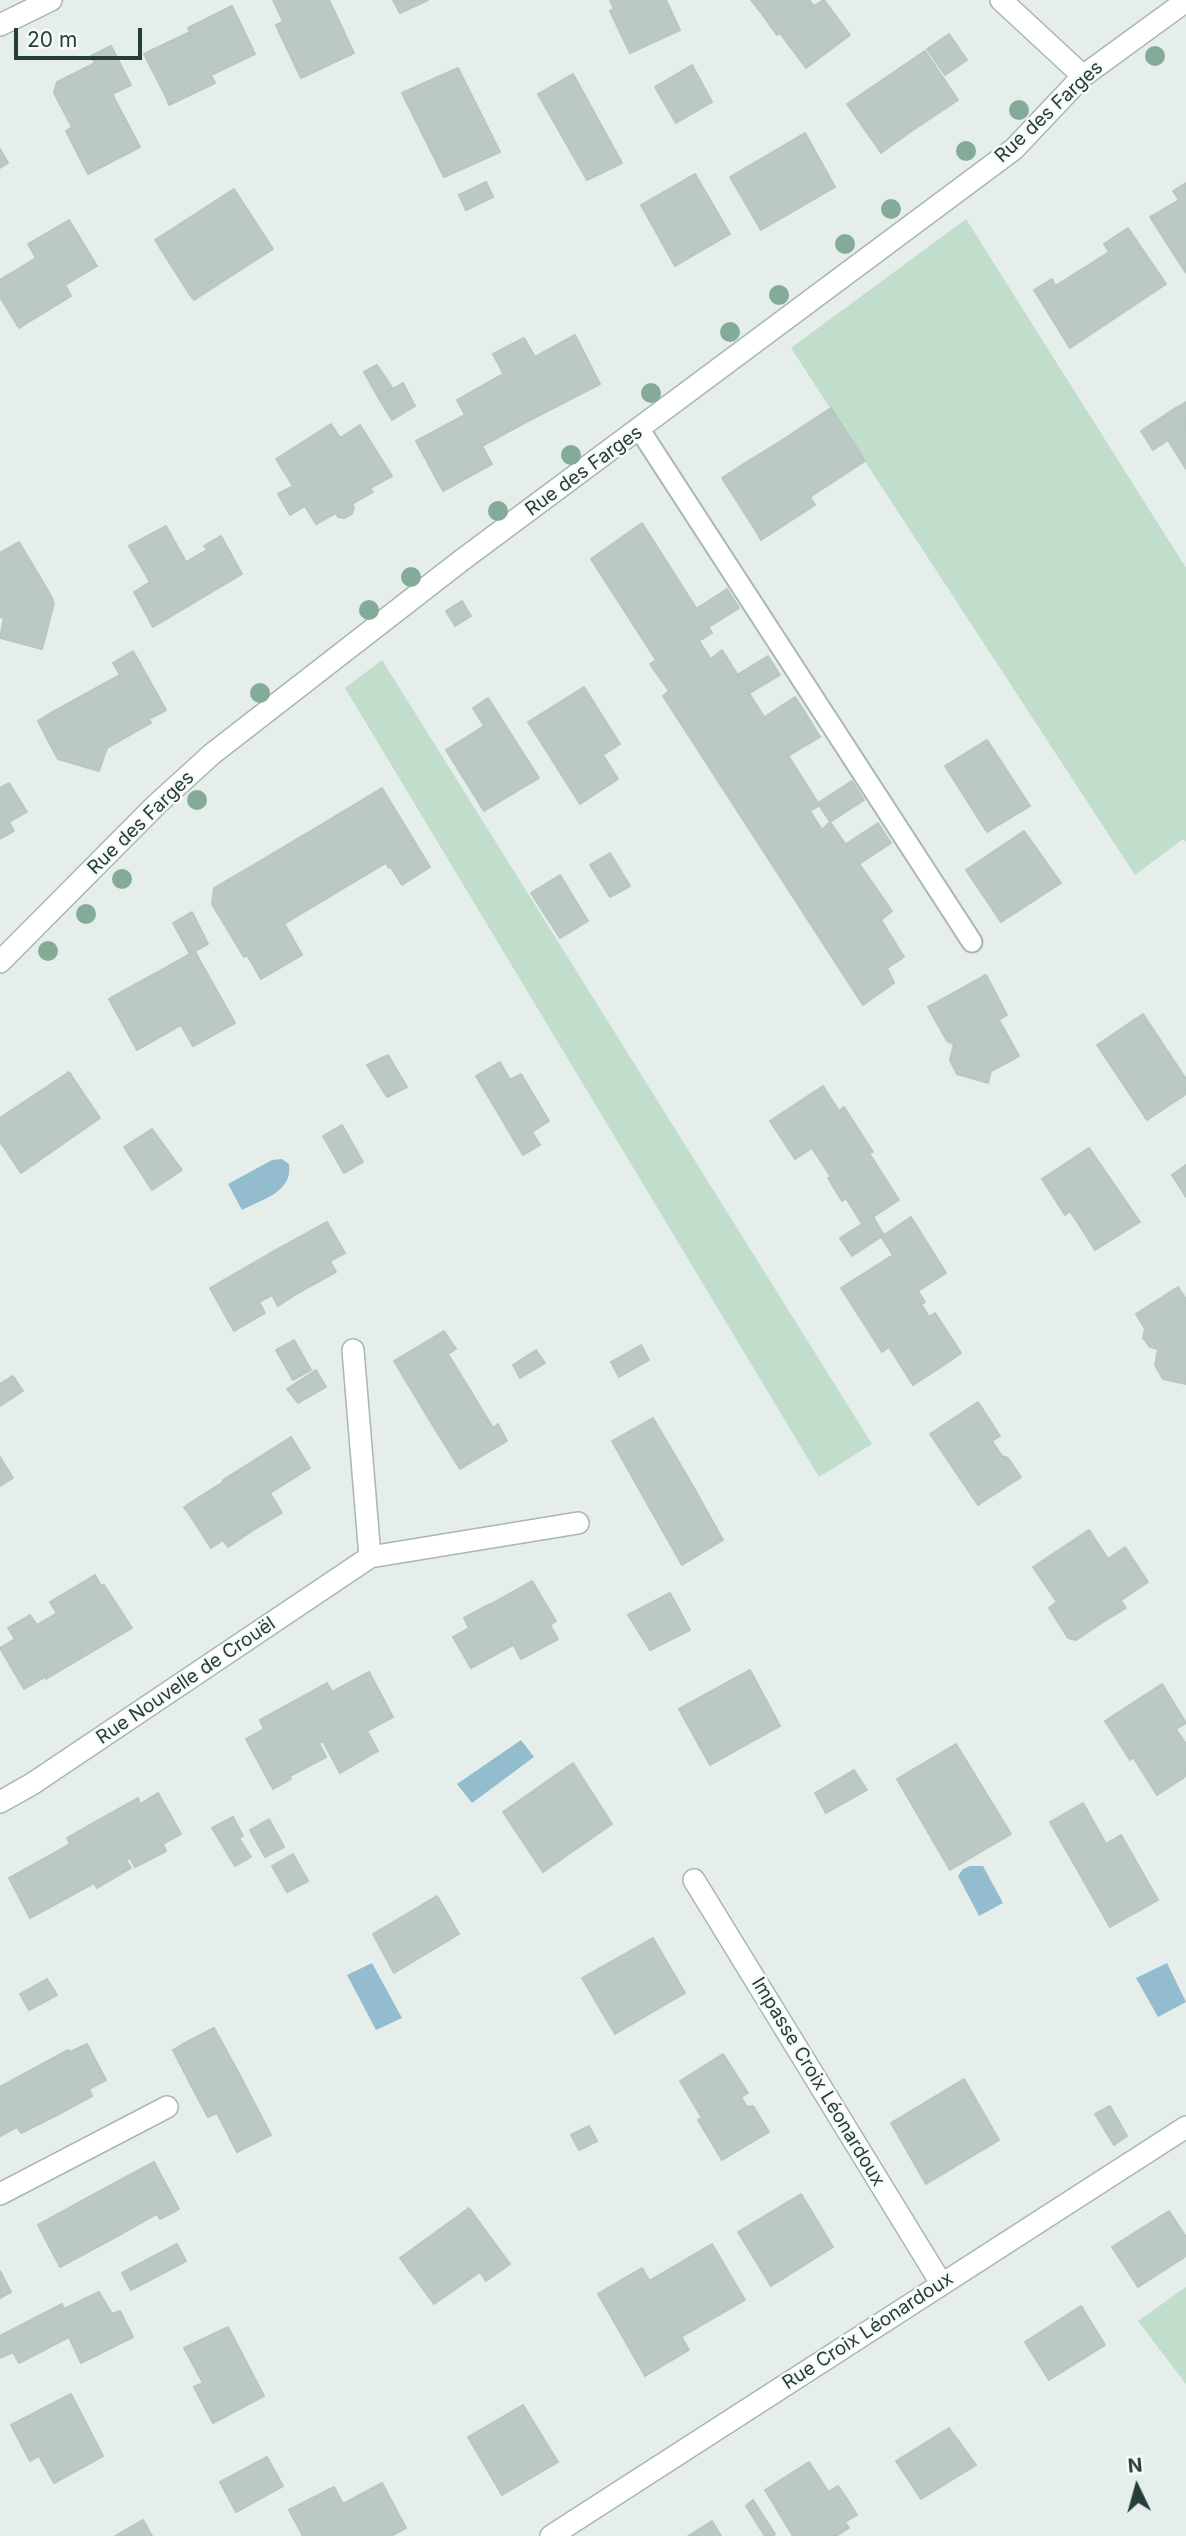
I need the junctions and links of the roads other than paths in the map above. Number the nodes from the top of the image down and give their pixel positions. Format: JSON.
{"nodes":[{"id":1,"x":51,"y":0,"type":"edge"},
{"id":2,"x":1000,"y":0,"type":"edge"},
{"id":3,"x":1186,"y":1,"type":"edge"},
{"id":4,"x":0,"y":25,"type":"edge"},
{"id":5,"x":1083,"y":76,"type":"junction"},
{"id":6,"x":640,"y":430,"type":"junction"},
{"id":7,"x":972,"y":942,"type":"dead end"},
{"id":8,"x":0,"y":962,"type":"edge"},
{"id":9,"x":353,"y":1349,"type":"dead end"},
{"id":10,"x":578,"y":1523,"type":"dead end"},
{"id":11,"x":370,"y":1557,"type":"junction"},
{"id":12,"x":0,"y":1802,"type":"edge"},
{"id":13,"x":694,"y":1880,"type":"dead end"},
{"id":14,"x":167,"y":2107,"type":"dead end"},
{"id":15,"x":1186,"y":2127,"type":"edge"},
{"id":16,"x":0,"y":2194,"type":"edge"},
{"id":17,"x":941,"y":2283,"type":"junction"},
{"id":18,"x":551,"y":2536,"type":"edge"}],
"edges":[{"from":1,"to":4,"type":"street"},
{"from":2,"to":5,"type":"street"},
{"from":3,"to":5,"type":"street","name":"Rue des Farges"},
{"from":5,"to":6,"type":"street","name":"Rue des Farges"},
{"from":6,"to":7,"type":"lane"},
{"from":6,"to":8,"type":"street","name":"Rue des Farges"},
{"from":9,"to":11,"type":"street"},
{"from":10,"to":11,"type":"street","name":"Rue Nouvelle de Crouël"},
{"from":11,"to":12,"type":"street","name":"Rue Nouvelle de Crouël"},
{"from":13,"to":17,"type":"street","name":"Impasse Croix Léonardoux"},
{"from":14,"to":16,"type":"street"},
{"from":15,"to":17,"type":"street","name":"Rue Croix Léonardoux"},
{"from":17,"to":18,"type":"street","name":"Rue Croix Léonardoux"}]}
